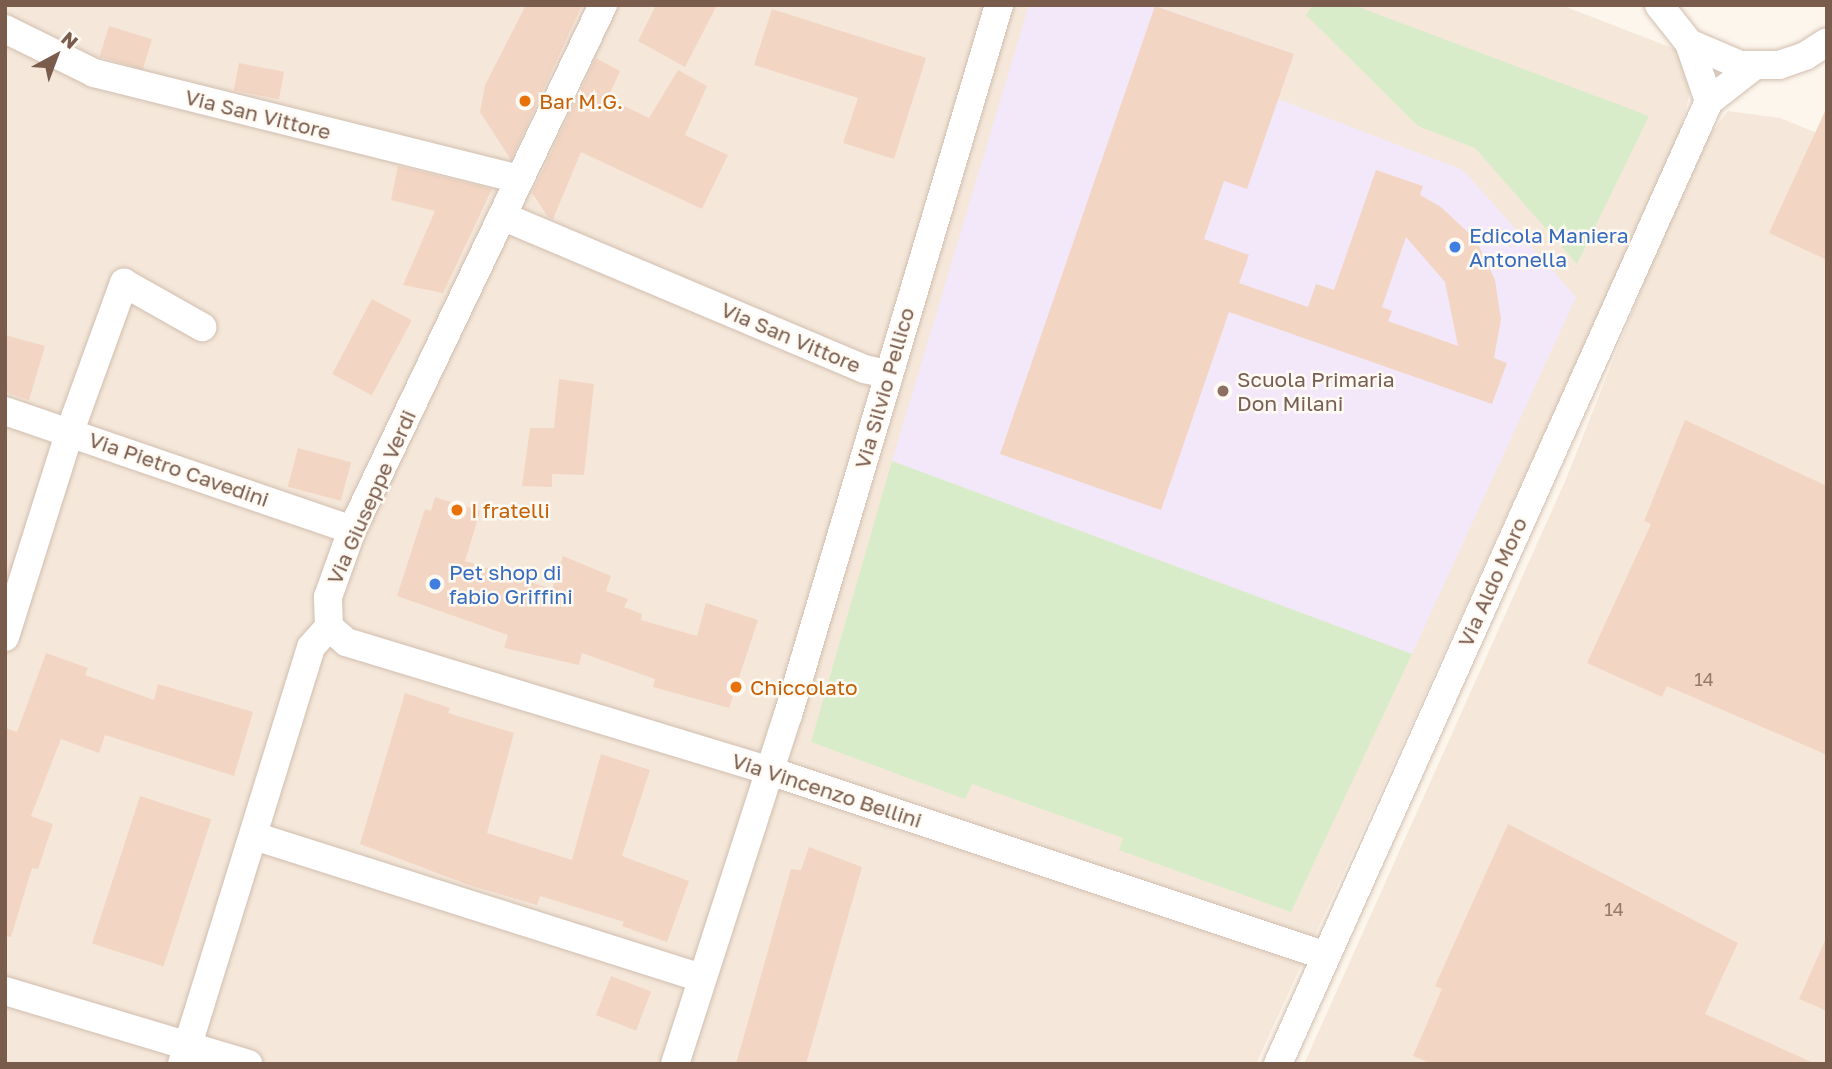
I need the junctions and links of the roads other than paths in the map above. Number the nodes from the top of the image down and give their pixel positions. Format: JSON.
{"nodes":[{"id":1,"x":603,"y":5,"type":"edge"},
{"id":2,"x":999,"y":5,"type":"edge"},
{"id":3,"x":1659,"y":5,"type":"edge"},
{"id":4,"x":5,"y":29,"type":"edge"},
{"id":5,"x":1827,"y":42,"type":"edge"},
{"id":6,"x":1689,"y":43,"type":"junction"},
{"id":7,"x":1754,"y":66,"type":"junction"},
{"id":8,"x":1709,"y":101,"type":"junction"},
{"id":9,"x":519,"y":179,"type":"junction"},
{"id":10,"x":502,"y":216,"type":"junction"},
{"id":11,"x":202,"y":327,"type":"dead end"},
{"id":12,"x":887,"y":374,"type":"junction"},
{"id":13,"x":5,"y":411,"type":"edge"},
{"id":14,"x":70,"y":431,"type":"junction"},
{"id":15,"x":352,"y":530,"type":"junction"},
{"id":16,"x":329,"y":626,"type":"junction"},
{"id":17,"x":5,"y":637,"type":"edge"},
{"id":18,"x":770,"y":771,"type":"junction"},
{"id":19,"x":254,"y":836,"type":"junction"},
{"id":20,"x":1326,"y":956,"type":"junction"},
{"id":21,"x":701,"y":978,"type":"junction"},
{"id":22,"x":5,"y":991,"type":"edge"},
{"id":23,"x":185,"y":1054,"type":"edge"},
{"id":24,"x":248,"y":1064,"type":"edge"},
{"id":25,"x":675,"y":1064,"type":"edge"},
{"id":26,"x":1278,"y":1064,"type":"edge"}],
"edges":[{"from":1,"to":9,"type":"street","name":"Via Giuseppe Verdi"},
{"from":2,"to":12,"type":"street","name":"Via Silvio Pellico"},
{"from":3,"to":6,"type":"street"},
{"from":4,"to":9,"type":"street","name":"Via San Vittore"},
{"from":5,"to":7,"type":"street"},
{"from":6,"to":7,"type":"street"},
{"from":6,"to":8,"type":"street"},
{"from":7,"to":8,"type":"street","name":"Via Aldo Moro"},
{"from":8,"to":20,"type":"street","name":"Via Aldo Moro"},
{"from":9,"to":10,"type":"street","name":"Via Giuseppe Verdi"},
{"from":10,"to":12,"type":"street","name":"Via San Vittore"},
{"from":10,"to":15,"type":"street","name":"Via Giuseppe Verdi"},
{"from":11,"to":14,"type":"street"},
{"from":12,"to":18,"type":"street","name":"Via Silvio Pellico"},
{"from":13,"to":14,"type":"street","name":"Via Pietro Cavedini"},
{"from":14,"to":15,"type":"street","name":"Via Pietro Cavedini"},
{"from":14,"to":17,"type":"street"},
{"from":15,"to":16,"type":"street","name":"Via Giuseppe Verdi"},
{"from":16,"to":18,"type":"street","name":"Via Vincenzo Bellini"},
{"from":16,"to":19,"type":"street"},
{"from":18,"to":20,"type":"street","name":"Via Vincenzo Bellini"},
{"from":18,"to":21,"type":"street","name":"Via Silvio Pellico"},
{"from":19,"to":21,"type":"street"},
{"from":19,"to":23,"type":"street"},
{"from":20,"to":26,"type":"street","name":"Via Aldo Moro"},
{"from":21,"to":25,"type":"street","name":"Via Silvio Pellico"},
{"from":22,"to":23,"type":"street"},
{"from":23,"to":24,"type":"street"}]}
